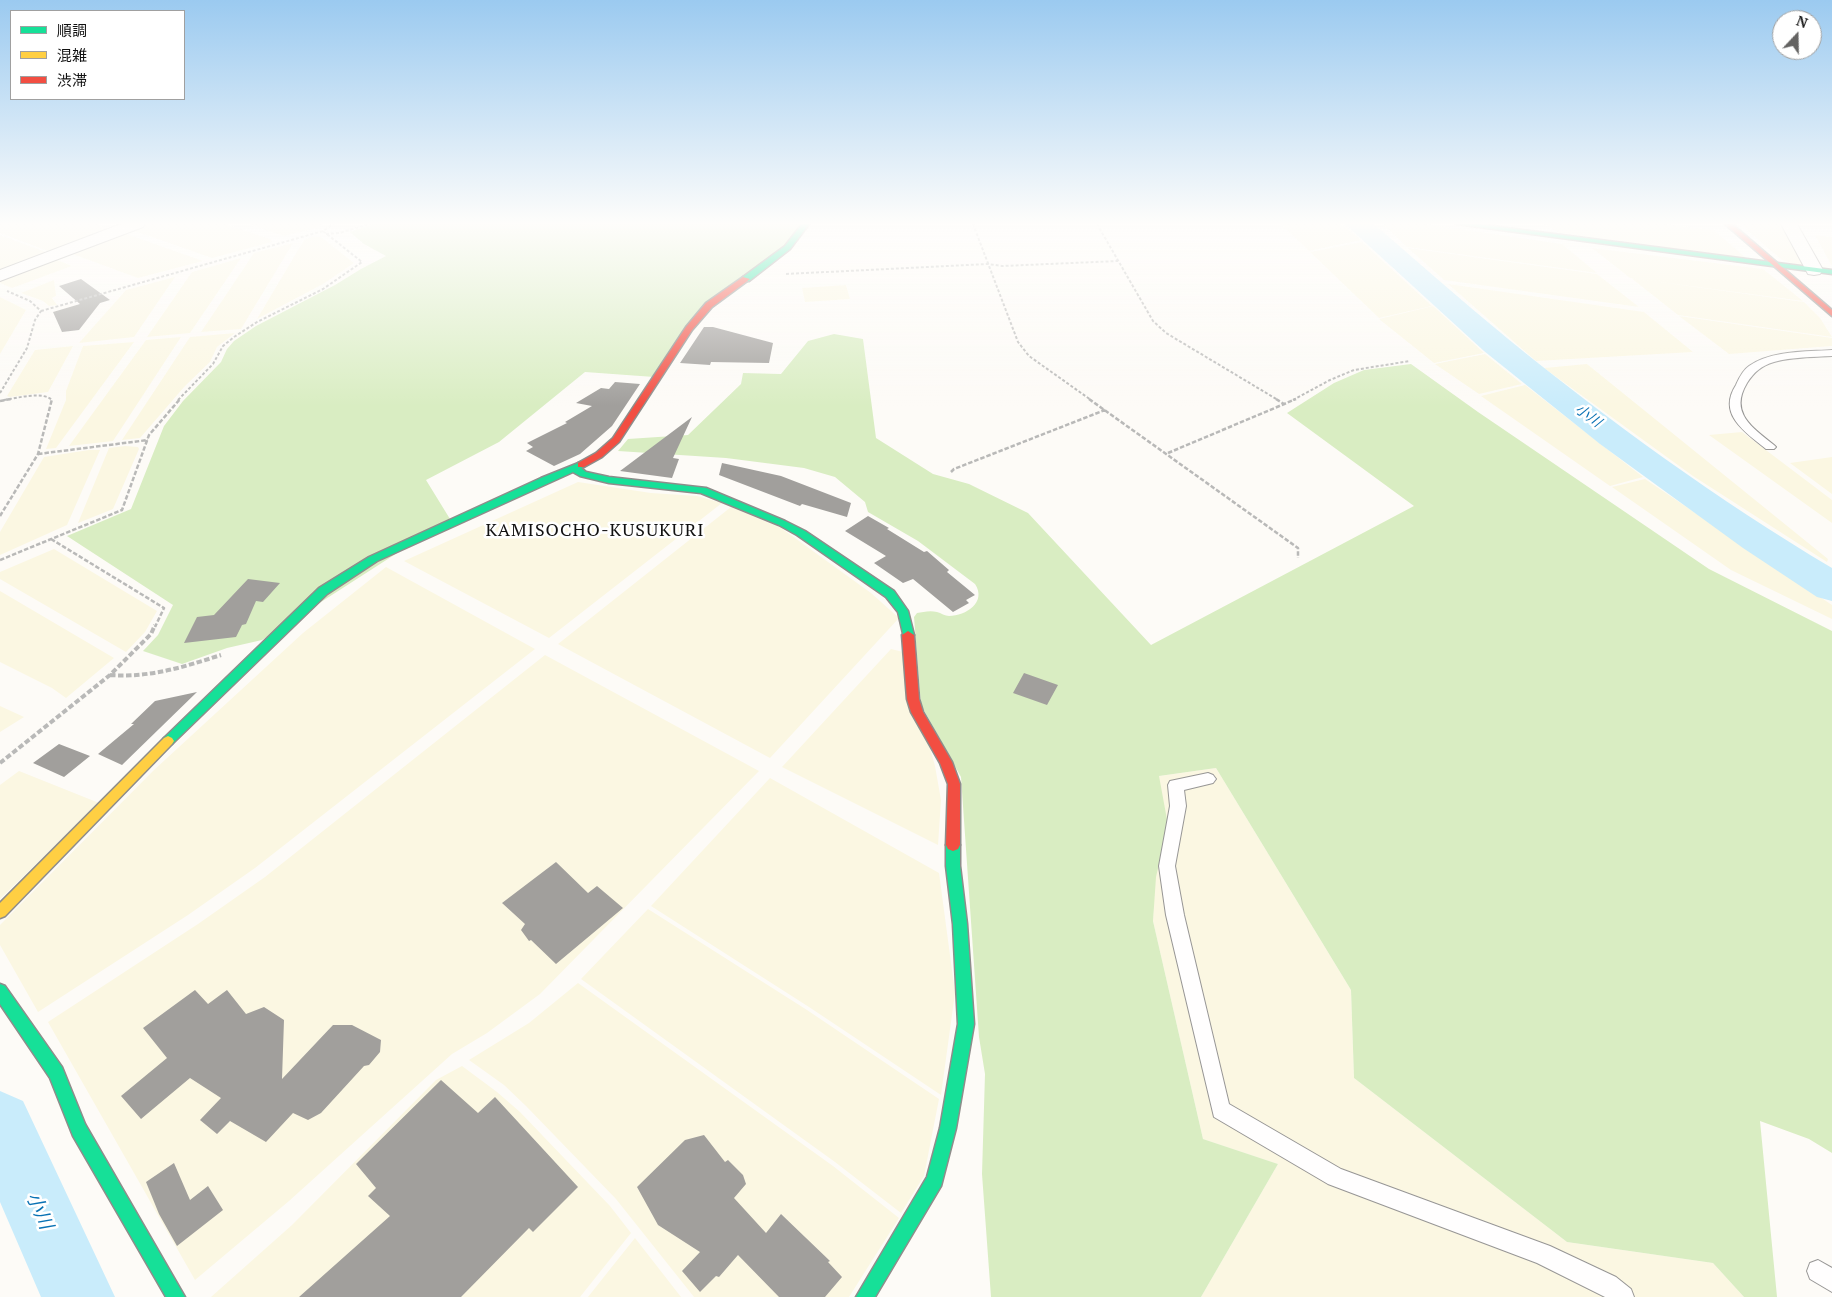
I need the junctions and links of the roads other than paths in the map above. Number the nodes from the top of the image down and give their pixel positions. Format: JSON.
{"nodes":[{"id":1,"x":738,"y":285,"type":"edge"},
{"id":2,"x":1797,"y":285,"type":"edge"},
{"id":3,"x":1832,"y":314,"type":"edge"},
{"id":4,"x":1832,"y":353,"type":"edge"},
{"id":5,"x":1770,"y":447,"type":"dead end"},
{"id":6,"x":575,"y":469,"type":"junction"},
{"id":7,"x":1208,"y":779,"type":"dead end"},
{"id":8,"x":0,"y":912,"type":"edge"},
{"id":9,"x":0,"y":991,"type":"edge"},
{"id":10,"x":176,"y":1297,"type":"edge"},
{"id":11,"x":865,"y":1297,"type":"edge"},
{"id":12,"x":1623,"y":1297,"type":"edge"}],
"edges":[{"from":1,"to":6,"type":"street"},
{"from":2,"to":3,"type":"street"},
{"from":4,"to":5,"type":"lane"},
{"from":6,"to":8,"type":"street"},
{"from":6,"to":11,"type":"street"},
{"from":7,"to":12,"type":"lane"},
{"from":9,"to":10,"type":"street"}]}
